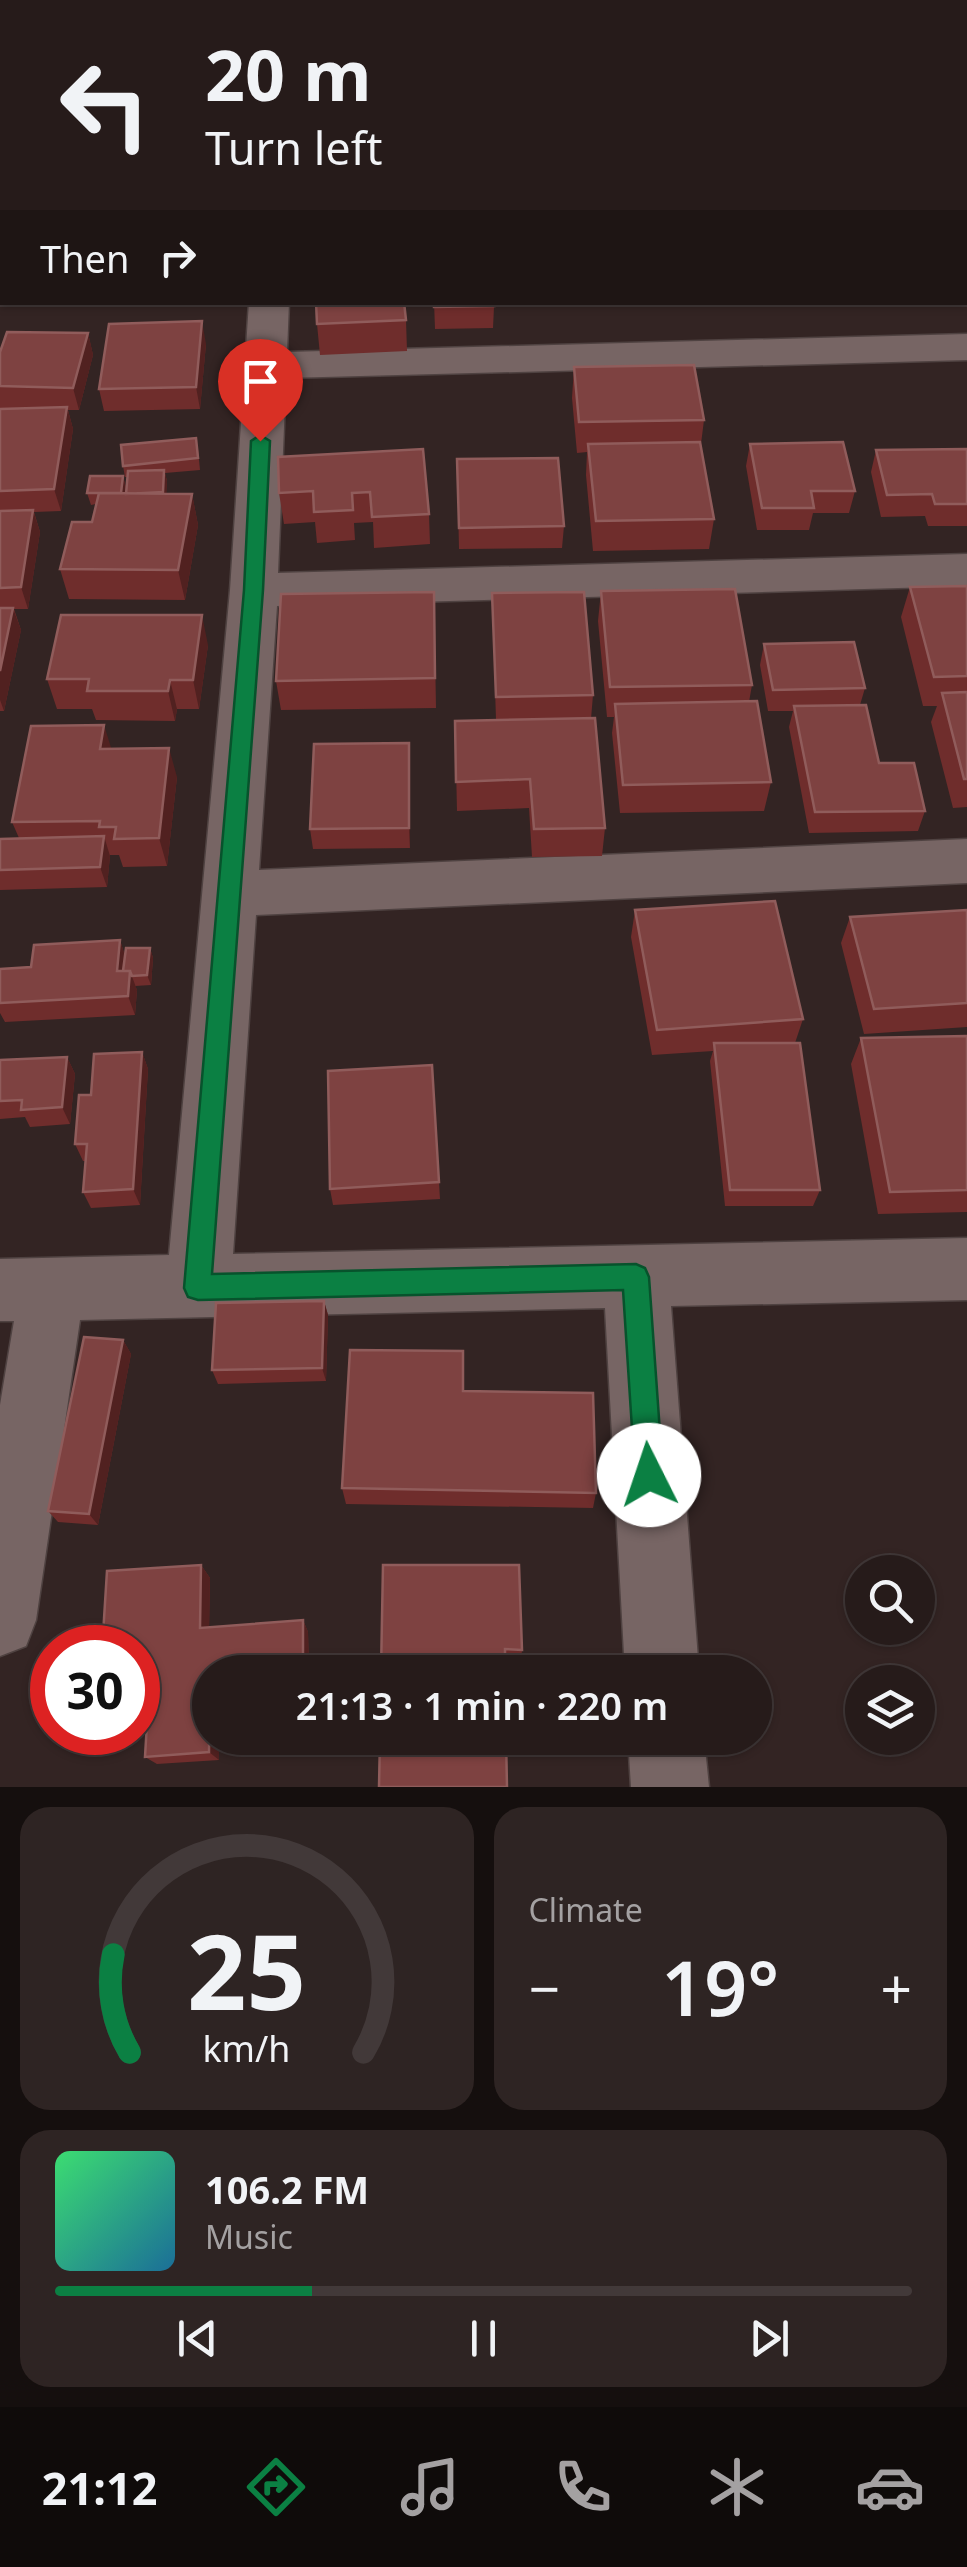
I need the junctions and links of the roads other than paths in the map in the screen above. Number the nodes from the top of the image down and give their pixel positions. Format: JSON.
{"nodes":[{"id":1,"x":269,"y":305,"type":"edge"},
{"id":2,"x":967,"y":347,"type":"edge"},
{"id":3,"x":264,"y":366,"type":"junction"},
{"id":4,"x":967,"y":570,"type":"edge"},
{"id":5,"x":254,"y":590,"type":"junction"},
{"id":6,"x":967,"y":861,"type":"edge"},
{"id":7,"x":229,"y":894,"type":"junction"},
{"id":8,"x":967,"y":1269,"type":"edge"},
{"id":9,"x":636,"y":1277,"type":"junction"},
{"id":10,"x":198,"y":1288,"type":"junction"},
{"id":11,"x":26,"y":1290,"type":"edge"},
{"id":12,"x":0,"y":1620,"type":"edge"},
{"id":13,"x":661,"y":1655,"type":"edge"},
{"id":14,"x":667,"y":1755,"type":"edge"},
{"id":15,"x":670,"y":1787,"type":"edge"}],
"edges":[{"from":1,"to":3,"type":"street"},
{"from":2,"to":3,"type":"street"},
{"from":3,"to":5,"type":"street"},
{"from":4,"to":5,"type":"street"},
{"from":5,"to":7,"type":"street"},
{"from":6,"to":7,"type":"street"},
{"from":7,"to":10,"type":"street"},
{"from":8,"to":9,"type":"street"},
{"from":9,"to":10,"type":"street"},
{"from":9,"to":13,"type":"street"},
{"from":10,"to":11,"type":"street"},
{"from":11,"to":12,"type":"street"},
{"from":14,"to":15,"type":"street"}]}
